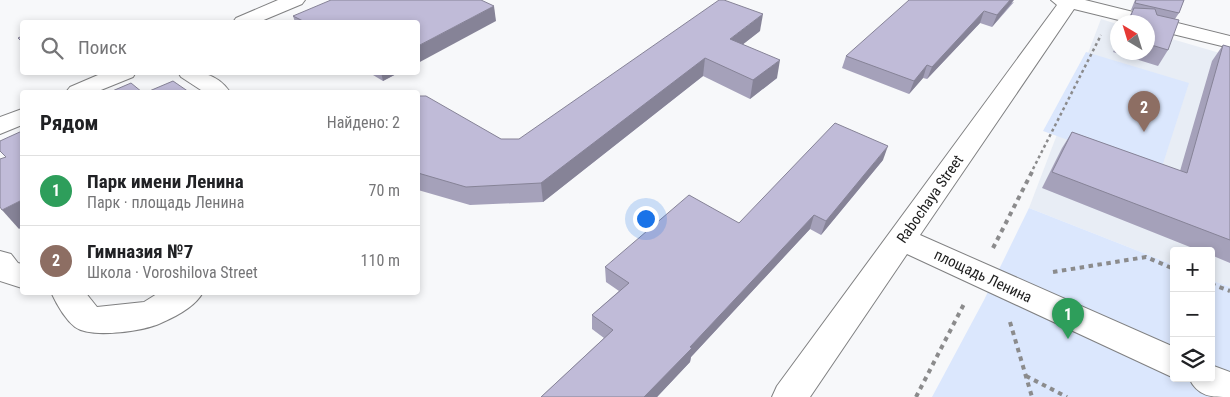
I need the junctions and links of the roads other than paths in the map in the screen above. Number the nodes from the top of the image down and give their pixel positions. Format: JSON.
{"nodes":[{"id":1,"x":295,"y":0,"type":"edge"},
{"id":2,"x":1067,"y":1,"type":"edge"},
{"id":3,"x":248,"y":20,"type":"edge"},
{"id":4,"x":1230,"y":42,"type":"edge"},
{"id":5,"x":118,"y":75,"type":"edge"},
{"id":6,"x":193,"y":75,"type":"edge"},
{"id":7,"x":83,"y":90,"type":"edge"},
{"id":8,"x":215,"y":90,"type":"edge"},
{"id":9,"x":20,"y":117,"type":"edge"},
{"id":10,"x":0,"y":126,"type":"edge"},
{"id":11,"x":902,"y":239,"type":"junction"},
{"id":12,"x":0,"y":262,"type":"edge"},
{"id":13,"x":20,"y":275,"type":"edge"},
{"id":14,"x":68,"y":295,"type":"edge"},
{"id":15,"x":183,"y":295,"type":"edge"},
{"id":16,"x":1170,"y":361,"type":"edge"},
{"id":17,"x":1215,"y":382,"type":"edge"},
{"id":18,"x":1230,"y":389,"type":"edge"},
{"id":19,"x":790,"y":397,"type":"edge"}],
"edges":[{"from":1,"to":3,"type":"street"},
{"from":2,"to":4,"type":"street"},
{"from":2,"to":11,"type":"street","name":"Rabochaya Street"},
{"from":5,"to":7,"type":"street"},
{"from":6,"to":8,"type":"street"},
{"from":9,"to":10,"type":"street"},
{"from":11,"to":16,"type":"street","name":"площадь Ленина"},
{"from":11,"to":19,"type":"street","name":"Rabochaya Street"},
{"from":12,"to":13,"type":"street"},
{"from":14,"to":15,"type":"street"},
{"from":17,"to":18,"type":"street"}]}
